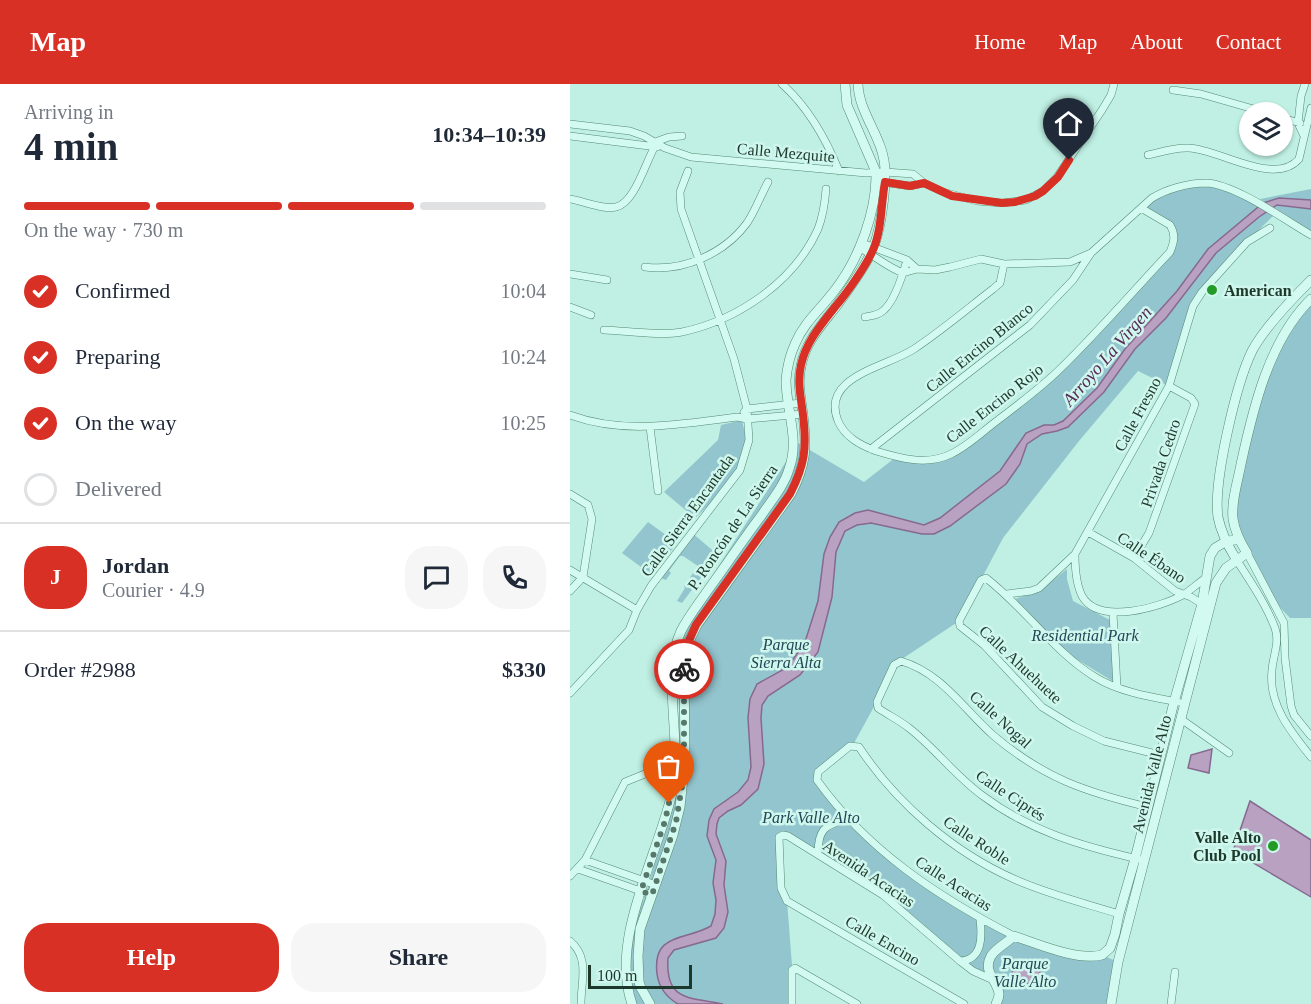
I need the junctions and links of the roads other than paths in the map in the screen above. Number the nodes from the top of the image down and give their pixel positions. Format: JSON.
{"nodes":[{"id":1,"x":782,"y":84,"type":"edge"},
{"id":2,"x":845,"y":84,"type":"edge"},
{"id":3,"x":858,"y":84,"type":"edge"},
{"id":4,"x":1114,"y":84,"type":"edge"},
{"id":5,"x":1308,"y":85,"type":"edge"},
{"id":6,"x":1173,"y":90,"type":"dead end"},
{"id":7,"x":1239,"y":105,"type":"edge"},
{"id":8,"x":1311,"y":108,"type":"edge"},
{"id":9,"x":1293,"y":121,"type":"edge"},
{"id":10,"x":1298,"y":123,"type":"junction"},
{"id":11,"x":570,"y":124,"type":"edge"},
{"id":12,"x":1310,"y":126,"type":"edge"},
{"id":13,"x":570,"y":136,"type":"edge"},
{"id":14,"x":682,"y":136,"type":"dead end"},
{"id":15,"x":1304,"y":136,"type":"junction"},
{"id":16,"x":656,"y":145,"type":"junction"},
{"id":17,"x":1148,"y":155,"type":"dead end"},
{"id":18,"x":688,"y":171,"type":"dead end"},
{"id":19,"x":839,"y":171,"type":"junction"},
{"id":20,"x":878,"y":176,"type":"junction"},
{"id":21,"x":768,"y":182,"type":"dead end"},
{"id":22,"x":924,"y":183,"type":"junction"},
{"id":23,"x":826,"y":189,"type":"dead end"},
{"id":24,"x":570,"y":199,"type":"edge"},
{"id":25,"x":1142,"y":208,"type":"junction"},
{"id":26,"x":1270,"y":228,"type":"dead end"},
{"id":27,"x":1311,"y":235,"type":"edge"},
{"id":28,"x":861,"y":246,"type":"junction"},
{"id":29,"x":872,"y":250,"type":"junction"},
{"id":30,"x":1091,"y":254,"type":"junction"},
{"id":31,"x":699,"y":260,"type":"junction"},
{"id":32,"x":907,"y":260,"type":"junction"},
{"id":33,"x":1070,"y":262,"type":"junction"},
{"id":34,"x":1004,"y":264,"type":"junction"},
{"id":35,"x":645,"y":267,"type":"dead end"},
{"id":36,"x":917,"y":269,"type":"junction"},
{"id":37,"x":570,"y":273,"type":"edge"},
{"id":38,"x":903,"y":273,"type":"junction"},
{"id":39,"x":607,"y":280,"type":"dead end"},
{"id":40,"x":1073,"y":280,"type":"junction"},
{"id":41,"x":1311,"y":280,"type":"edge"},
{"id":42,"x":1311,"y":299,"type":"edge"},
{"id":43,"x":570,"y":308,"type":"edge"},
{"id":44,"x":591,"y":315,"type":"dead end"},
{"id":45,"x":865,"y":317,"type":"dead end"},
{"id":46,"x":721,"y":319,"type":"junction"},
{"id":47,"x":604,"y":330,"type":"dead end"},
{"id":48,"x":1169,"y":386,"type":"junction"},
{"id":49,"x":801,"y":403,"type":"junction"},
{"id":50,"x":789,"y":404,"type":"junction"},
{"id":51,"x":747,"y":409,"type":"junction"},
{"id":52,"x":803,"y":414,"type":"junction"},
{"id":53,"x":570,"y":415,"type":"edge"},
{"id":54,"x":792,"y":415,"type":"junction"},
{"id":55,"x":737,"y":417,"type":"junction"},
{"id":56,"x":747,"y":419,"type":"junction"},
{"id":57,"x":650,"y":427,"type":"junction"},
{"id":58,"x":872,"y":449,"type":"junction"},
{"id":59,"x":658,"y":491,"type":"dead end"},
{"id":60,"x":570,"y":494,"type":"edge"},
{"id":61,"x":1088,"y":532,"type":"junction"},
{"id":62,"x":1238,"y":540,"type":"junction"},
{"id":63,"x":1225,"y":542,"type":"junction"},
{"id":64,"x":1247,"y":553,"type":"junction"},
{"id":65,"x":1075,"y":554,"type":"junction"},
{"id":66,"x":1134,"y":558,"type":"junction"},
{"id":67,"x":1236,"y":559,"type":"junction"},
{"id":68,"x":570,"y":570,"type":"edge"},
{"id":69,"x":583,"y":577,"type":"junction"},
{"id":70,"x":1206,"y":578,"type":"junction"},
{"id":71,"x":570,"y":591,"type":"edge"},
{"id":72,"x":1007,"y":594,"type":"junction"},
{"id":73,"x":1182,"y":595,"type":"junction"},
{"id":74,"x":1202,"y":604,"type":"junction"},
{"id":75,"x":637,"y":610,"type":"junction"},
{"id":76,"x":1113,"y":613,"type":"junction"},
{"id":77,"x":910,"y":664,"type":"joint"},
{"id":78,"x":1117,"y":687,"type":"junction"},
{"id":79,"x":570,"y":693,"type":"edge"},
{"id":80,"x":685,"y":697,"type":"junction"},
{"id":81,"x":674,"y":698,"type":"junction"},
{"id":82,"x":1174,"y":702,"type":"junction"},
{"id":83,"x":1184,"y":704,"type":"junction"},
{"id":84,"x":1181,"y":719,"type":"junction"},
{"id":85,"x":1311,"y":736,"type":"edge"},
{"id":86,"x":850,"y":746,"type":"joint"},
{"id":87,"x":1229,"y":753,"type":"dead end"},
{"id":88,"x":1161,"y":755,"type":"junction"},
{"id":89,"x":1311,"y":757,"type":"edge"},
{"id":90,"x":657,"y":769,"type":"dead end"},
{"id":91,"x":1148,"y":807,"type":"junction"},
{"id":92,"x":847,"y":819,"type":"junction"},
{"id":93,"x":818,"y":854,"type":"junction"},
{"id":94,"x":585,"y":860,"type":"junction"},
{"id":95,"x":1140,"y":860,"type":"junction"},
{"id":96,"x":578,"y":869,"type":"junction"},
{"id":97,"x":570,"y":876,"type":"edge"},
{"id":98,"x":645,"y":881,"type":"junction"},
{"id":99,"x":656,"y":885,"type":"junction"},
{"id":100,"x":641,"y":891,"type":"junction"},
{"id":101,"x":652,"y":895,"type":"junction"},
{"id":102,"x":787,"y":901,"type":"joint"},
{"id":103,"x":1119,"y":914,"type":"junction"},
{"id":104,"x":980,"y":919,"type":"junction"},
{"id":105,"x":1014,"y":936,"type":"junction"},
{"id":106,"x":570,"y":941,"type":"edge"},
{"id":107,"x":1102,"y":955,"type":"junction"},
{"id":108,"x":960,"y":961,"type":"junction"},
{"id":109,"x":1118,"y":962,"type":"junction"},
{"id":110,"x":1176,"y":972,"type":"dead end"},
{"id":111,"x":992,"y":979,"type":"junction"},
{"id":112,"x":581,"y":1004,"type":"edge"},
{"id":113,"x":632,"y":1004,"type":"edge"},
{"id":114,"x":650,"y":1004,"type":"edge"},
{"id":115,"x":792,"y":1004,"type":"edge"},
{"id":116,"x":857,"y":1004,"type":"edge"},
{"id":117,"x":964,"y":1004,"type":"edge"},
{"id":118,"x":996,"y":1004,"type":"edge"},
{"id":119,"x":1111,"y":1004,"type":"edge"},
{"id":120,"x":1171,"y":1004,"type":"edge"}],
"edges":[{"from":1,"to":19,"type":"street"},
{"from":2,"to":20,"type":"street"},
{"from":3,"to":20,"type":"street","name":"P. Roncón de La Sierra"},
{"from":4,"to":22,"type":"street"},
{"from":5,"to":10,"type":"street"},
{"from":6,"to":7,"type":"street"},
{"from":8,"to":12,"type":"street"},
{"from":9,"to":10,"type":"street"},
{"from":10,"to":12,"type":"street"},
{"from":10,"to":15,"type":"street"},
{"from":11,"to":16,"type":"street","name":"Calle Mezquite"},
{"from":12,"to":15,"type":"street"},
{"from":13,"to":16,"type":"street"},
{"from":14,"to":16,"type":"street"},
{"from":15,"to":17,"type":"street"},
{"from":16,"to":19,"type":"street","name":"Calle Mezquite"},
{"from":16,"to":24,"type":"street"},
{"from":18,"to":31,"type":"street","name":"Calle Sierra Encantada"},
{"from":19,"to":20,"type":"street","name":"Calle Mezquite"},
{"from":20,"to":22,"type":"street"},
{"from":20,"to":22,"type":"street"},
{"from":20,"to":28,"type":"street","name":"P. Roncón de La Sierra"},
{"from":20,"to":29,"type":"street","name":"P. Roncón de La Sierra"},
{"from":21,"to":31,"type":"street"},
{"from":23,"to":46,"type":"street"},
{"from":25,"to":27,"type":"street"},
{"from":25,"to":30,"type":"street"},
{"from":25,"to":58,"type":"street","name":"Calle Encino Rojo"},
{"from":26,"to":48,"type":"street","name":"Calle Fresno"},
{"from":28,"to":29,"type":"street"},
{"from":28,"to":50,"type":"street","name":"P. Roncón de La Sierra"},
{"from":29,"to":32,"type":"street"},
{"from":29,"to":38,"type":"street"},
{"from":29,"to":49,"type":"street","name":"P. Roncón de La Sierra"},
{"from":30,"to":33,"type":"street"},
{"from":30,"to":40,"type":"street","name":"Calle Encino Blanco"},
{"from":31,"to":35,"type":"street"},
{"from":31,"to":46,"type":"street","name":"Calle Sierra Encantada"},
{"from":32,"to":36,"type":"street"},
{"from":32,"to":38,"type":"street"},
{"from":33,"to":34,"type":"street"},
{"from":33,"to":40,"type":"street"},
{"from":34,"to":36,"type":"street"},
{"from":34,"to":58,"type":"street","name":"Calle Encino Rojo"},
{"from":36,"to":38,"type":"street"},
{"from":37,"to":39,"type":"street"},
{"from":38,"to":45,"type":"street"},
{"from":40,"to":58,"type":"street","name":"Calle Encino Blanco"},
{"from":41,"to":63,"type":"street"},
{"from":42,"to":62,"type":"street"},
{"from":43,"to":44,"type":"street"},
{"from":46,"to":47,"type":"street"},
{"from":46,"to":51,"type":"street","name":"Calle Sierra Encantada"},
{"from":48,"to":61,"type":"street","name":"Calle Fresno"},
{"from":48,"to":66,"type":"street","name":"Privada Cedro"},
{"from":49,"to":50,"type":"street"},
{"from":49,"to":52,"type":"street","name":"P. Roncón de La Sierra"},
{"from":50,"to":51,"type":"street"},
{"from":50,"to":54,"type":"street","name":"P. Roncón de La Sierra"},
{"from":51,"to":55,"type":"street"},
{"from":51,"to":56,"type":"street","name":"Calle Sierra Encantada"},
{"from":52,"to":54,"type":"street"},
{"from":52,"to":80,"type":"street","name":"P. Roncón de La Sierra"},
{"from":53,"to":57,"type":"street"},
{"from":54,"to":56,"type":"street"},
{"from":54,"to":81,"type":"street","name":"P. Roncón de La Sierra"},
{"from":55,"to":56,"type":"street"},
{"from":55,"to":57,"type":"street"},
{"from":56,"to":75,"type":"street","name":"Calle Sierra Encantada"},
{"from":57,"to":59,"type":"street"},
{"from":60,"to":69,"type":"street"},
{"from":61,"to":65,"type":"street","name":"Calle Fresno"},
{"from":61,"to":66,"type":"street","name":"Calle Ébano"},
{"from":62,"to":63,"type":"street"},
{"from":62,"to":64,"type":"street"},
{"from":63,"to":67,"type":"street"},
{"from":63,"to":70,"type":"street","name":"Avenida Valle Alto"},
{"from":64,"to":67,"type":"street","name":"Avenida Valle Alto"},
{"from":64,"to":85,"type":"street"},
{"from":65,"to":72,"type":"street","name":"Calle Fresno"},
{"from":65,"to":76,"type":"street"},
{"from":66,"to":73,"type":"street","name":"Calle Ébano"},
{"from":67,"to":83,"type":"street","name":"Avenida Valle Alto"},
{"from":67,"to":89,"type":"street"},
{"from":68,"to":69,"type":"street"},
{"from":69,"to":71,"type":"street"},
{"from":69,"to":75,"type":"street"},
{"from":70,"to":73,"type":"street"},
{"from":70,"to":74,"type":"street","name":"Avenida Valle Alto"},
{"from":72,"to":78,"type":"street"},
{"from":72,"to":88,"type":"street","name":"Calle Ahuehuete"},
{"from":73,"to":74,"type":"street","name":"Calle Ébano"},
{"from":73,"to":76,"type":"street"},
{"from":74,"to":82,"type":"street","name":"Avenida Valle Alto"},
{"from":75,"to":79,"type":"street","name":"Calle Sierra Encantada"},
{"from":76,"to":78,"type":"street"},
{"from":77,"to":91,"type":"street","name":"Calle Nogal"},
{"from":77,"to":95,"type":"street","name":"Calle Ciprés"},
{"from":78,"to":82,"type":"street"},
{"from":80,"to":81,"type":"street"},
{"from":80,"to":99,"type":"street","name":"P. Roncón de La Sierra"},
{"from":81,"to":98,"type":"street","name":"P. Roncón de La Sierra"},
{"from":82,"to":83,"type":"street"},
{"from":82,"to":88,"type":"street","name":"Avenida Valle Alto"},
{"from":83,"to":84,"type":"street","name":"Avenida Valle Alto"},
{"from":84,"to":87,"type":"street"},
{"from":84,"to":95,"type":"street","name":"Avenida Valle Alto"},
{"from":86,"to":92,"type":"street","name":"Calle Acacias"},
{"from":86,"to":103,"type":"street","name":"Calle Roble"},
{"from":88,"to":91,"type":"street","name":"Avenida Valle Alto"},
{"from":90,"to":94,"type":"street"},
{"from":91,"to":95,"type":"street","name":"Avenida Valle Alto"},
{"from":92,"to":93,"type":"street"},
{"from":92,"to":104,"type":"street","name":"Calle Acacias"},
{"from":93,"to":102,"type":"street","name":"Avenida Acacias"},
{"from":93,"to":108,"type":"street","name":"Avenida Acacias"},
{"from":94,"to":96,"type":"street"},
{"from":94,"to":98,"type":"street"},
{"from":95,"to":103,"type":"street","name":"Avenida Valle Alto"},
{"from":95,"to":109,"type":"street","name":"Avenida Valle Alto"},
{"from":96,"to":97,"type":"street"},
{"from":96,"to":100,"type":"street"},
{"from":98,"to":99,"type":"street"},
{"from":98,"to":100,"type":"street","name":"P. Roncón de La Sierra"},
{"from":99,"to":101,"type":"street","name":"P. Roncón de La Sierra"},
{"from":100,"to":101,"type":"street"},
{"from":100,"to":113,"type":"street","name":"P. Roncón de La Sierra"},
{"from":101,"to":114,"type":"street","name":"P. Roncón de La Sierra"},
{"from":102,"to":117,"type":"street","name":"Calle Encino"},
{"from":103,"to":107,"type":"street","name":"Avenida Valle Alto"},
{"from":104,"to":105,"type":"street","name":"Calle Acacias"},
{"from":104,"to":108,"type":"street"},
{"from":105,"to":107,"type":"street","name":"Calle Acacias"},
{"from":105,"to":111,"type":"street"},
{"from":106,"to":112,"type":"street"},
{"from":107,"to":109,"type":"street"},
{"from":108,"to":111,"type":"street","name":"Avenida Acacias"},
{"from":109,"to":119,"type":"street","name":"Avenida Valle Alto"},
{"from":110,"to":120,"type":"street"},
{"from":111,"to":118,"type":"street"},
{"from":115,"to":116,"type":"street"}]}
